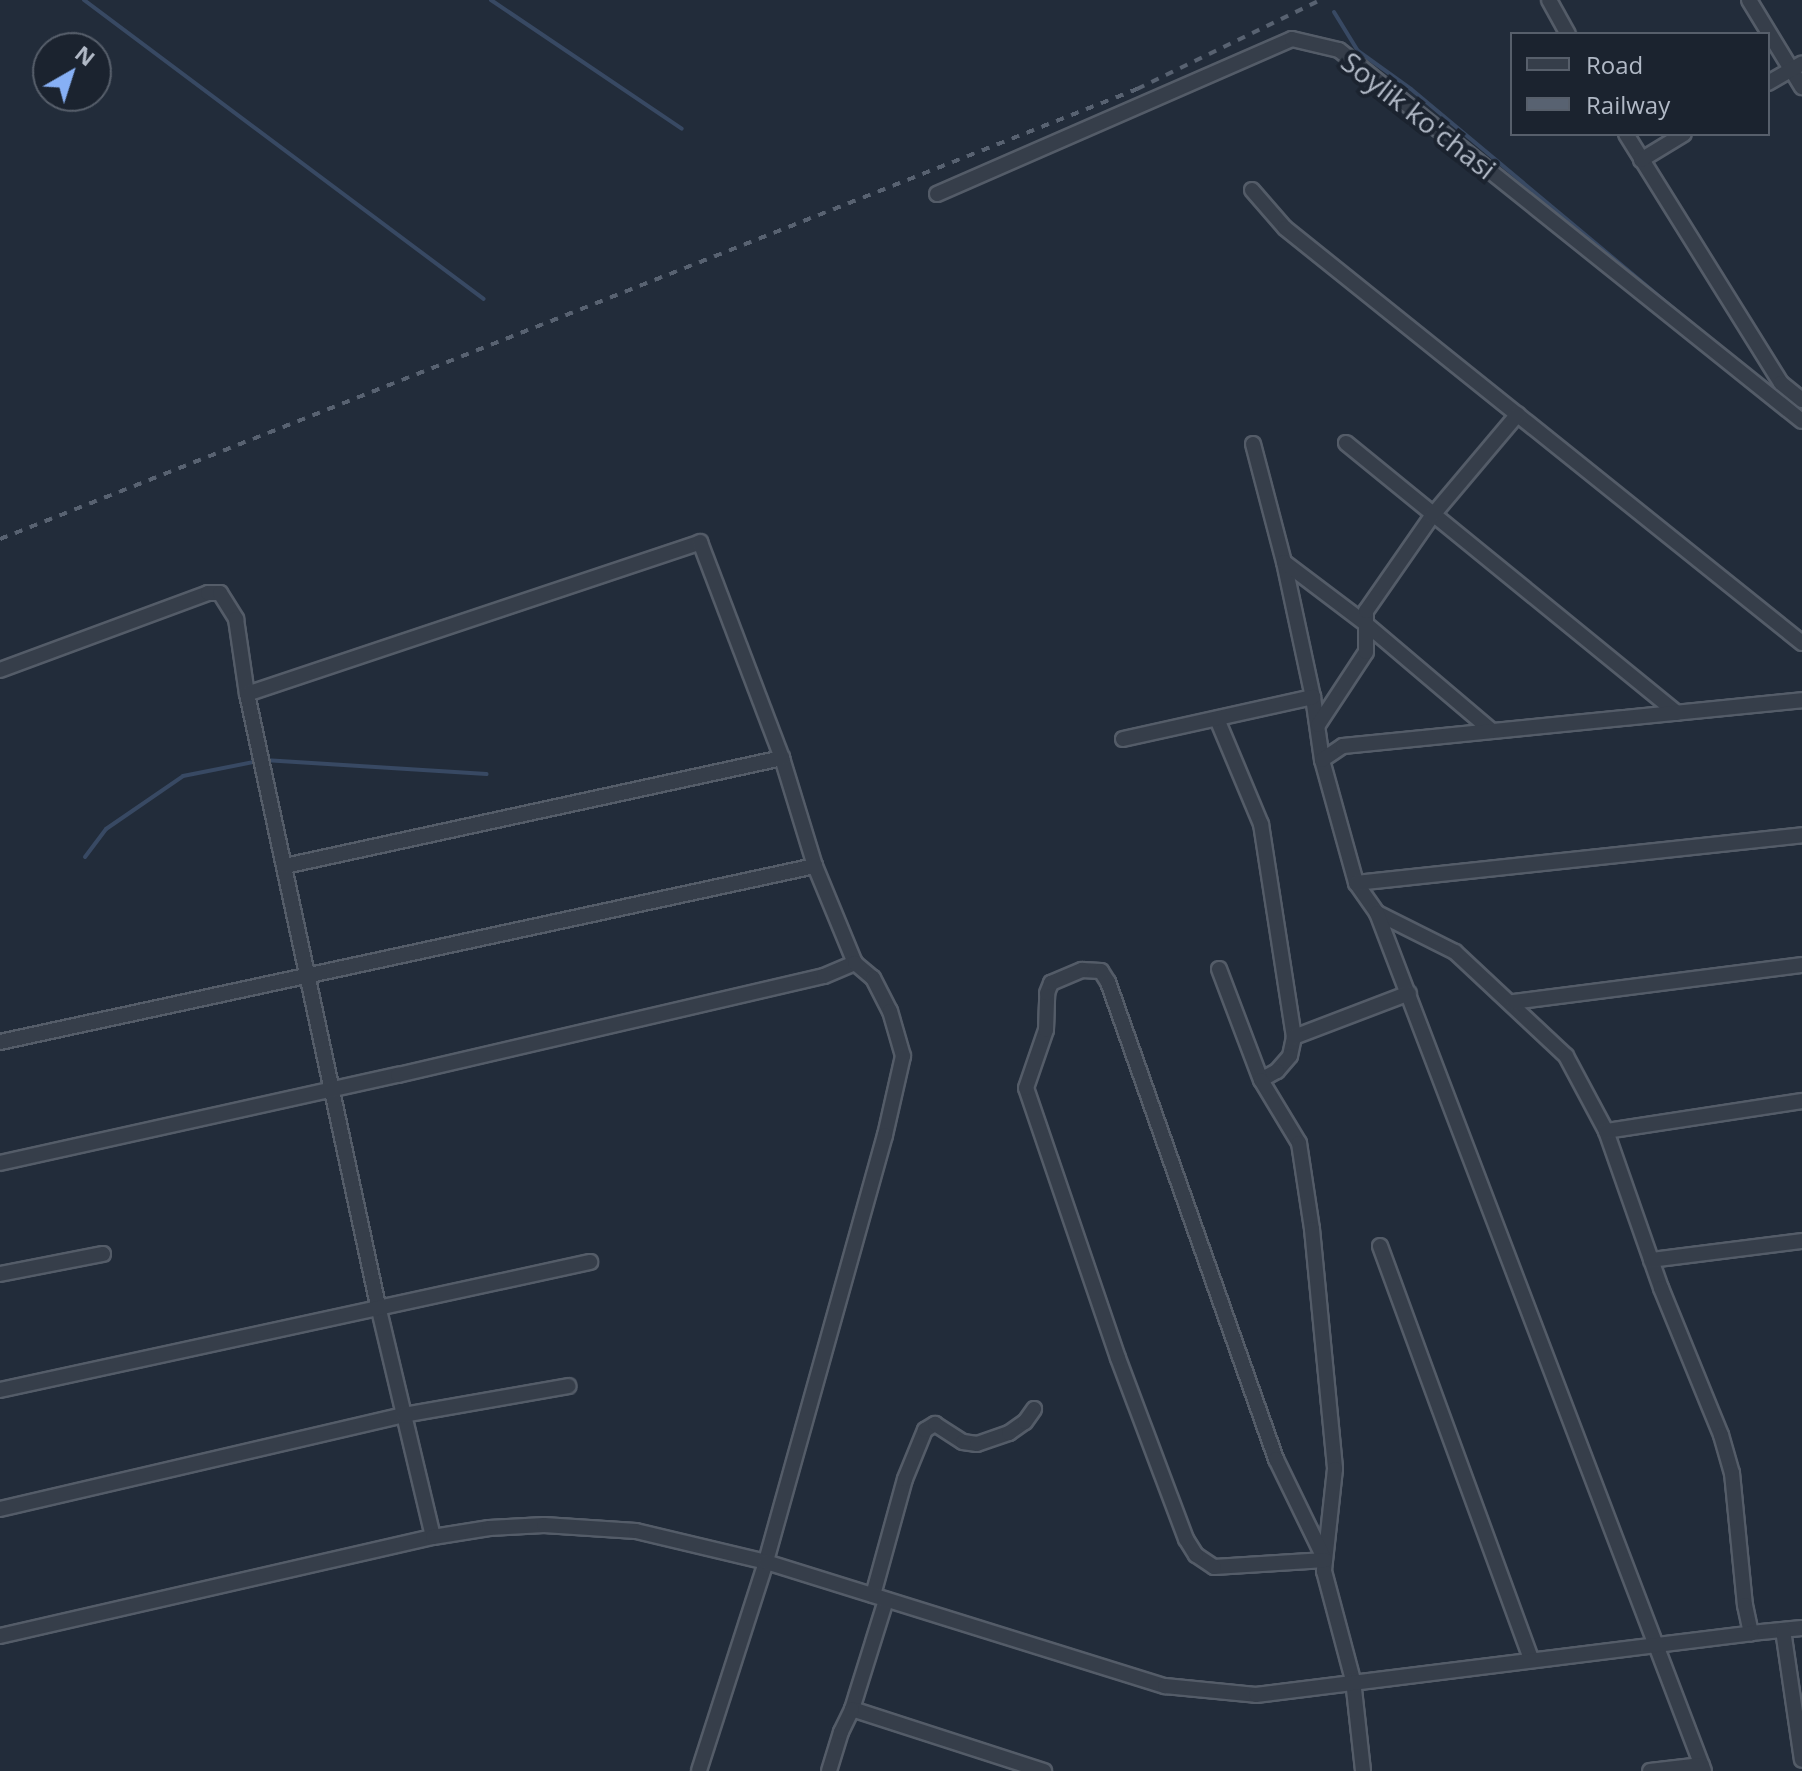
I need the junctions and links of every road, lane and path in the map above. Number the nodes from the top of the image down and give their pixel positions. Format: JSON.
{"nodes":[{"id":1,"x":1549,"y":0,"type":"edge"},
{"id":2,"x":1749,"y":0,"type":"edge"},
{"id":3,"x":1567,"y":32,"type":"edge"},
{"id":4,"x":1797,"y":66,"type":"edge"},
{"id":5,"x":1770,"y":82,"type":"edge"},
{"id":6,"x":1802,"y":87,"type":"edge"},
{"id":7,"x":1627,"y":136,"type":"edge"},
{"id":8,"x":1681,"y":136,"type":"edge"},
{"id":9,"x":1641,"y":160,"type":"junction"},
{"id":10,"x":1252,"y":190,"type":"dead end"},
{"id":11,"x":937,"y":194,"type":"dead end"},
{"id":12,"x":1781,"y":383,"type":"junction"},
{"id":13,"x":1771,"y":396,"type":"junction"},
{"id":14,"x":1802,"y":400,"type":"edge"},
{"id":15,"x":1518,"y":414,"type":"junction"},
{"id":16,"x":1802,"y":421,"type":"edge"},
{"id":17,"x":1346,"y":443,"type":"dead end"},
{"id":18,"x":1253,"y":444,"type":"dead end"},
{"id":19,"x":1432,"y":516,"type":"junction"},
{"id":20,"x":1284,"y":562,"type":"junction"},
{"id":21,"x":1366,"y":624,"type":"junction"},
{"id":22,"x":1802,"y":643,"type":"edge"},
{"id":23,"x":0,"y":670,"type":"edge"},
{"id":24,"x":247,"y":694,"type":"junction"},
{"id":25,"x":1313,"y":697,"type":"junction"},
{"id":26,"x":1802,"y":700,"type":"edge"},
{"id":27,"x":1677,"y":713,"type":"junction"},
{"id":28,"x":1217,"y":719,"type":"junction"},
{"id":29,"x":1318,"y":725,"type":"junction"},
{"id":30,"x":1492,"y":731,"type":"junction"},
{"id":31,"x":1123,"y":739,"type":"dead end"},
{"id":32,"x":782,"y":758,"type":"junction"},
{"id":33,"x":1322,"y":760,"type":"junction"},
{"id":34,"x":1802,"y":835,"type":"edge"},
{"id":35,"x":285,"y":866,"type":"junction"},
{"id":36,"x":815,"y":866,"type":"junction"},
{"id":37,"x":1356,"y":883,"type":"junction"},
{"id":38,"x":1377,"y":913,"type":"junction"},
{"id":39,"x":855,"y":963,"type":"junction"},
{"id":40,"x":1802,"y":965,"type":"edge"},
{"id":41,"x":1219,"y":969,"type":"dead end"},
{"id":42,"x":306,"y":973,"type":"junction"},
{"id":43,"x":1409,"y":993,"type":"junction"},
{"id":44,"x":1513,"y":1002,"type":"junction"},
{"id":45,"x":1294,"y":1037,"type":"junction"},
{"id":46,"x":0,"y":1042,"type":"edge"},
{"id":47,"x":1261,"y":1080,"type":"junction"},
{"id":48,"x":333,"y":1087,"type":"junction"},
{"id":49,"x":1802,"y":1101,"type":"edge"},
{"id":50,"x":1606,"y":1131,"type":"junction"},
{"id":51,"x":0,"y":1163,"type":"edge"},
{"id":52,"x":1802,"y":1241,"type":"edge"},
{"id":53,"x":1380,"y":1246,"type":"dead end"},
{"id":54,"x":103,"y":1254,"type":"dead end"},
{"id":55,"x":1651,"y":1260,"type":"junction"},
{"id":56,"x":590,"y":1262,"type":"dead end"},
{"id":57,"x":0,"y":1274,"type":"edge"},
{"id":58,"x":379,"y":1310,"type":"junction"},
{"id":59,"x":568,"y":1386,"type":"dead end"},
{"id":60,"x":0,"y":1390,"type":"edge"},
{"id":61,"x":1034,"y":1409,"type":"dead end"},
{"id":62,"x":404,"y":1415,"type":"junction"},
{"id":63,"x":0,"y":1509,"type":"edge"},
{"id":64,"x":433,"y":1537,"type":"junction"},
{"id":65,"x":1325,"y":1560,"type":"junction"},
{"id":66,"x":766,"y":1562,"type":"junction"},
{"id":67,"x":879,"y":1597,"type":"junction"},
{"id":68,"x":1802,"y":1628,"type":"edge"},
{"id":69,"x":1783,"y":1630,"type":"junction"},
{"id":70,"x":1751,"y":1633,"type":"junction"},
{"id":71,"x":0,"y":1636,"type":"edge"},
{"id":72,"x":1654,"y":1643,"type":"junction"},
{"id":73,"x":1531,"y":1658,"type":"junction"},
{"id":74,"x":1353,"y":1680,"type":"junction"},
{"id":75,"x":852,"y":1709,"type":"junction"},
{"id":76,"x":1802,"y":1760,"type":"edge"},
{"id":77,"x":1703,"y":1768,"type":"edge"},
{"id":78,"x":699,"y":1771,"type":"edge"},
{"id":79,"x":829,"y":1771,"type":"edge"},
{"id":80,"x":1044,"y":1771,"type":"edge"},
{"id":81,"x":1363,"y":1771,"type":"edge"},
{"id":82,"x":1650,"y":1771,"type":"edge"}],
"edges":[{"from":1,"to":3,"type":"street"},
{"from":2,"to":4,"type":"street"},
{"from":4,"to":5,"type":"street"},
{"from":4,"to":6,"type":"street"},
{"from":7,"to":9,"type":"street"},
{"from":8,"to":9,"type":"street"},
{"from":9,"to":12,"type":"street"},
{"from":10,"to":15,"type":"street"},
{"from":11,"to":13,"type":"street","name":"Soylik ko'chasi"},
{"from":12,"to":13,"type":"street"},
{"from":12,"to":14,"type":"street"},
{"from":13,"to":16,"type":"street","name":"Soylik ko'chasi"},
{"from":15,"to":19,"type":"street"},
{"from":15,"to":22,"type":"street"},
{"from":17,"to":19,"type":"street"},
{"from":18,"to":20,"type":"street"},
{"from":19,"to":21,"type":"street"},
{"from":19,"to":27,"type":"street"},
{"from":20,"to":21,"type":"street"},
{"from":20,"to":25,"type":"street"},
{"from":21,"to":29,"type":"street"},
{"from":21,"to":30,"type":"street"},
{"from":23,"to":24,"type":"street"},
{"from":24,"to":32,"type":"street"},
{"from":24,"to":35,"type":"street"},
{"from":25,"to":28,"type":"street"},
{"from":25,"to":29,"type":"street"},
{"from":26,"to":27,"type":"street"},
{"from":27,"to":30,"type":"street"},
{"from":28,"to":31,"type":"street"},
{"from":28,"to":45,"type":"street"},
{"from":29,"to":33,"type":"street"},
{"from":30,"to":33,"type":"street"},
{"from":32,"to":35,"type":"street"},
{"from":32,"to":36,"type":"street"},
{"from":33,"to":37,"type":"street"},
{"from":34,"to":37,"type":"street"},
{"from":35,"to":42,"type":"street"},
{"from":36,"to":39,"type":"street"},
{"from":36,"to":42,"type":"street"},
{"from":37,"to":38,"type":"street"},
{"from":38,"to":43,"type":"street"},
{"from":38,"to":44,"type":"street"},
{"from":39,"to":48,"type":"street"},
{"from":39,"to":66,"type":"street"},
{"from":40,"to":44,"type":"street"},
{"from":41,"to":47,"type":"street"},
{"from":42,"to":46,"type":"street"},
{"from":42,"to":48,"type":"street"},
{"from":43,"to":45,"type":"street"},
{"from":43,"to":72,"type":"street"},
{"from":44,"to":50,"type":"street"},
{"from":45,"to":47,"type":"street"},
{"from":47,"to":65,"type":"street"},
{"from":48,"to":51,"type":"street"},
{"from":48,"to":58,"type":"street"},
{"from":49,"to":50,"type":"street"},
{"from":50,"to":55,"type":"street"},
{"from":52,"to":55,"type":"street"},
{"from":53,"to":73,"type":"street"},
{"from":54,"to":57,"type":"street"},
{"from":55,"to":70,"type":"street"},
{"from":56,"to":58,"type":"street"},
{"from":58,"to":60,"type":"street"},
{"from":58,"to":62,"type":"street"},
{"from":59,"to":62,"type":"street"},
{"from":61,"to":67,"type":"street"},
{"from":62,"to":63,"type":"street"},
{"from":62,"to":64,"type":"street"},
{"from":64,"to":66,"type":"street"},
{"from":64,"to":71,"type":"street"},
{"from":65,"to":65,"type":"street"},
{"from":65,"to":74,"type":"street"},
{"from":66,"to":67,"type":"street"},
{"from":66,"to":78,"type":"street"},
{"from":67,"to":74,"type":"street"},
{"from":67,"to":75,"type":"street"},
{"from":68,"to":69,"type":"street"},
{"from":69,"to":70,"type":"street"},
{"from":69,"to":76,"type":"street"},
{"from":70,"to":72,"type":"street"},
{"from":72,"to":73,"type":"street"},
{"from":72,"to":77,"type":"street"},
{"from":73,"to":74,"type":"street"},
{"from":74,"to":81,"type":"street"},
{"from":75,"to":79,"type":"street"},
{"from":75,"to":80,"type":"street"},
{"from":77,"to":82,"type":"street"}]}
